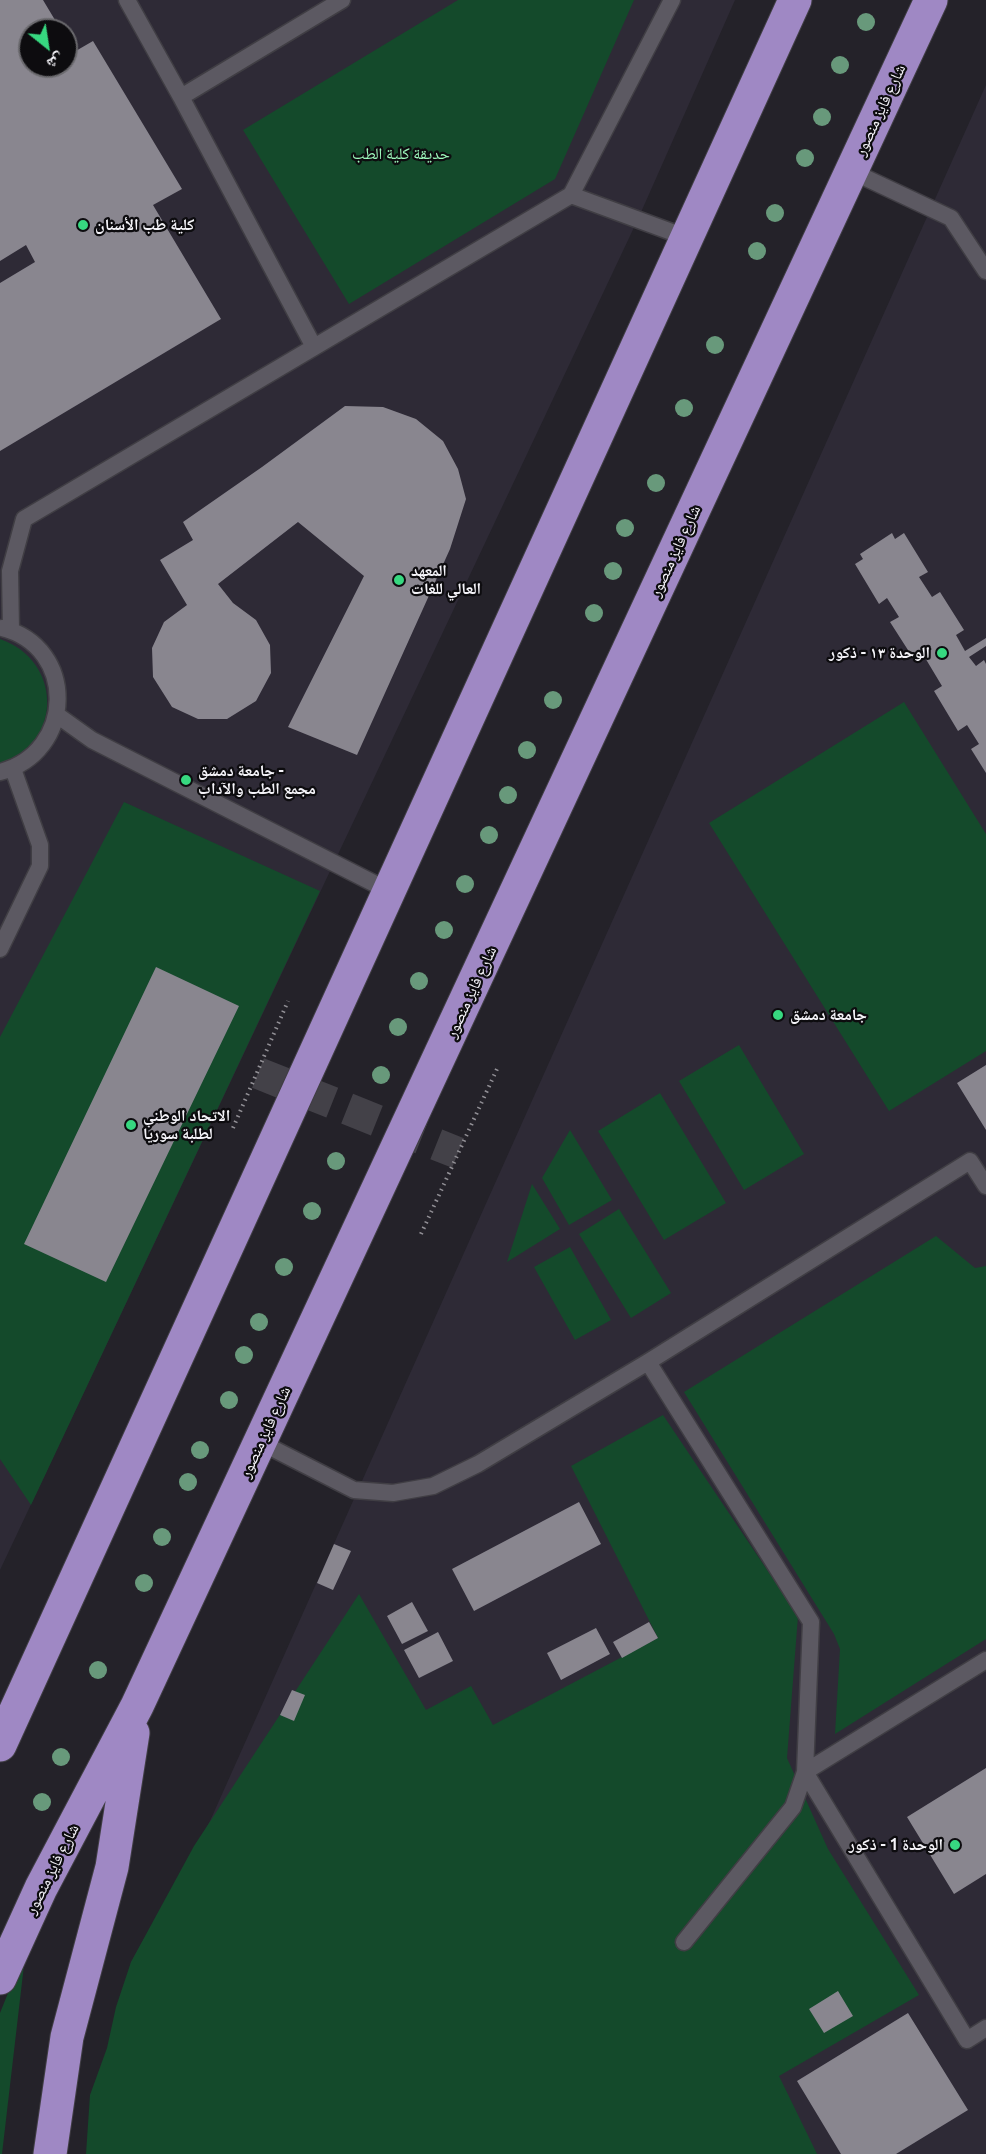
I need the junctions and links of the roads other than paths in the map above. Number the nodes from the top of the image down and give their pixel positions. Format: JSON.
{"nodes":[{"id":1,"x":127,"y":0,"type":"edge"},
{"id":2,"x":342,"y":0,"type":"edge"},
{"id":3,"x":672,"y":0,"type":"edge"},
{"id":4,"x":795,"y":1,"type":"edge"},
{"id":5,"x":932,"y":3,"type":"edge"},
{"id":6,"x":181,"y":97,"type":"junction"},
{"id":7,"x":851,"y":171,"type":"junction"},
{"id":8,"x":571,"y":195,"type":"junction"},
{"id":9,"x":688,"y":238,"type":"junction"},
{"id":10,"x":986,"y":271,"type":"edge"},
{"id":11,"x":314,"y":347,"type":"junction"},
{"id":12,"x":6,"y":629,"type":"edge"},
{"id":13,"x":57,"y":715,"type":"junction"},
{"id":14,"x":6,"y":771,"type":"edge"},
{"id":15,"x":389,"y":891,"type":"junction"},
{"id":16,"x":0,"y":949,"type":"edge"},
{"id":17,"x":986,"y":1186,"type":"edge"},
{"id":18,"x":648,"y":1362,"type":"junction"},
{"id":19,"x":260,"y":1442,"type":"junction"},
{"id":20,"x":986,"y":1660,"type":"edge"},
{"id":21,"x":28,"y":1684,"type":"junction"},
{"id":22,"x":137,"y":1706,"type":"junction"},
{"id":23,"x":0,"y":1715,"type":"edge"},
{"id":24,"x":0,"y":1745,"type":"edge"},
{"id":25,"x":805,"y":1772,"type":"junction"},
{"id":26,"x":684,"y":1942,"type":"dead end"},
{"id":27,"x":0,"y":1978,"type":"edge"},
{"id":28,"x":986,"y":2028,"type":"edge"},
{"id":29,"x":50,"y":2154,"type":"edge"}],
"edges":[{"from":1,"to":6,"type":"lane"},
{"from":2,"to":6,"type":"lane"},
{"from":3,"to":8,"type":"lane"},
{"from":4,"to":9,"type":"highway"},
{"from":5,"to":7,"type":"highway","name":"شارع فايز منصور"},
{"from":6,"to":11,"type":"lane"},
{"from":7,"to":10,"type":"lane"},
{"from":7,"to":19,"type":"highway","name":"شارع فايز منصور"},
{"from":8,"to":9,"type":"lane"},
{"from":8,"to":11,"type":"lane"},
{"from":9,"to":15,"type":"highway"},
{"from":11,"to":12,"type":"lane"},
{"from":12,"to":13,"type":"lane"},
{"from":13,"to":14,"type":"lane"},
{"from":13,"to":15,"type":"lane"},
{"from":14,"to":16,"type":"lane"},
{"from":15,"to":21,"type":"highway"},
{"from":17,"to":18,"type":"lane"},
{"from":18,"to":19,"type":"lane"},
{"from":18,"to":25,"type":"lane"},
{"from":19,"to":22,"type":"highway","name":"شارع فايز منصور"},
{"from":20,"to":25,"type":"lane"},
{"from":21,"to":23,"type":"highway"},
{"from":21,"to":24,"type":"highway"},
{"from":22,"to":27,"type":"highway","name":"شارع فايز منصور"},
{"from":22,"to":29,"type":"highway"},
{"from":25,"to":26,"type":"lane"},
{"from":25,"to":28,"type":"lane"}]}
